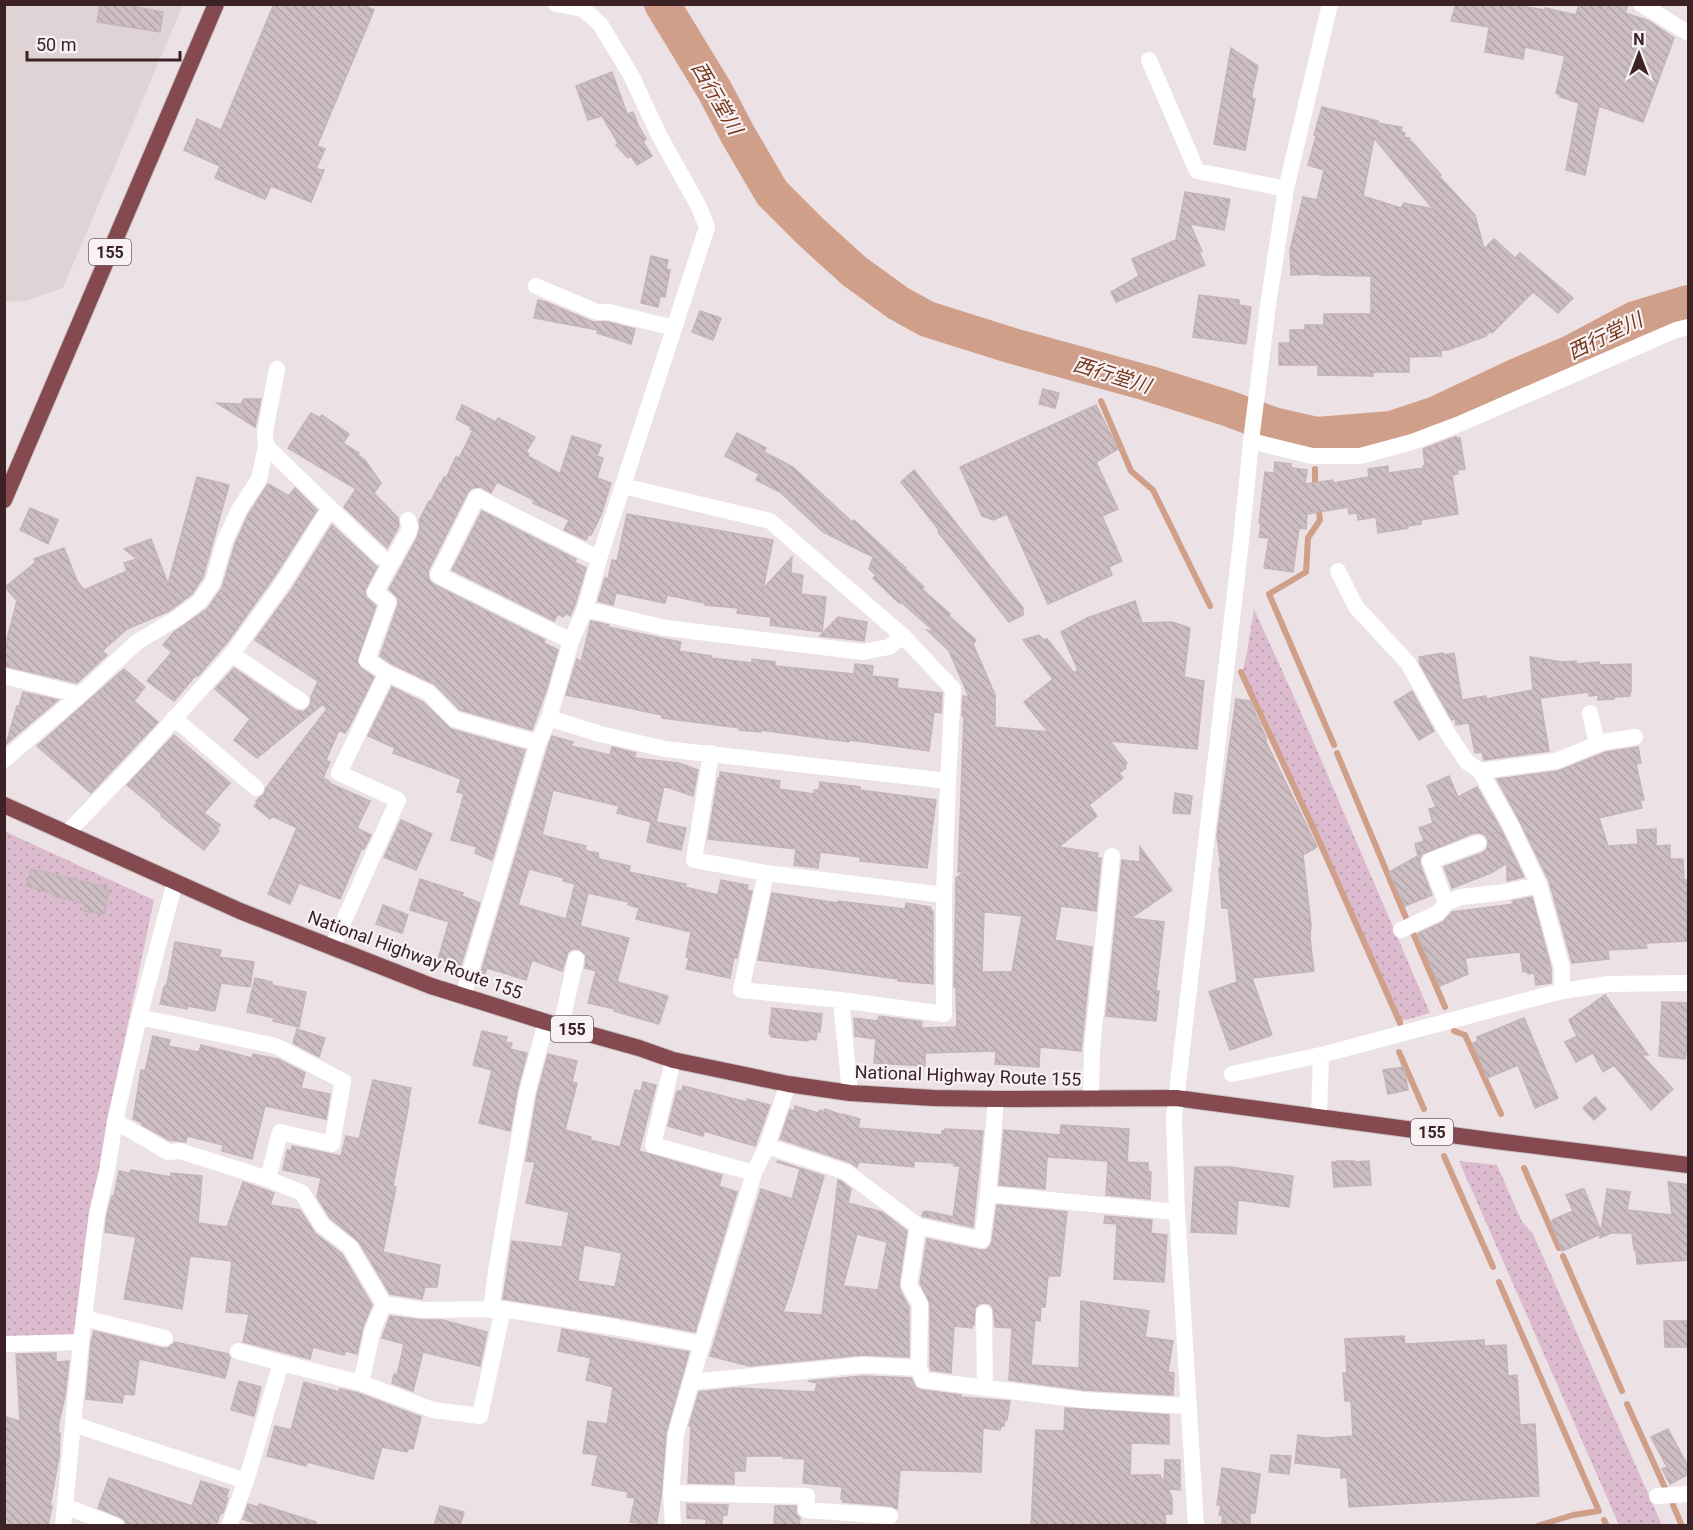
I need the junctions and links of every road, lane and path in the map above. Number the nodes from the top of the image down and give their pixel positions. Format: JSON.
{"nodes":[{"id":1,"x":216,"y":4,"type":"edge"},
{"id":2,"x":556,"y":4,"type":"edge"},
{"id":3,"x":1330,"y":4,"type":"edge"},
{"id":4,"x":1641,"y":4,"type":"edge"},
{"id":5,"x":582,"y":7,"type":"edge"},
{"id":6,"x":1689,"y":33,"type":"edge"},
{"id":7,"x":1149,"y":60,"type":"dead end"},
{"id":8,"x":1286,"y":189,"type":"junction"},
{"id":9,"x":536,"y":286,"type":"dead end"},
{"id":10,"x":1689,"y":327,"type":"edge"},
{"id":11,"x":674,"y":328,"type":"junction"},
{"id":12,"x":277,"y":369,"type":"dead end"},
{"id":13,"x":1251,"y":437,"type":"junction"},
{"id":14,"x":266,"y":446,"type":"junction"},
{"id":15,"x":623,"y":486,"type":"junction"},
{"id":16,"x":4,"y":500,"type":"edge"},
{"id":17,"x":330,"y":508,"type":"junction"},
{"id":18,"x":408,"y":520,"type":"dead end"},
{"id":19,"x":381,"y":557,"type":"dead end"},
{"id":20,"x":599,"y":559,"type":"junction"},
{"id":21,"x":1338,"y":571,"type":"dead end"},
{"id":22,"x":585,"y":609,"type":"junction"},
{"id":23,"x":903,"y":636,"type":"junction"},
{"id":24,"x":572,"y":641,"type":"junction"},
{"id":25,"x":232,"y":654,"type":"junction"},
{"id":26,"x":387,"y":673,"type":"junction"},
{"id":27,"x":4,"y":675,"type":"edge"},
{"id":28,"x":80,"y":695,"type":"junction"},
{"id":29,"x":301,"y":701,"type":"dead end"},
{"id":30,"x":1590,"y":712,"type":"dead end"},
{"id":31,"x":174,"y":718,"type":"junction"},
{"id":32,"x":549,"y":718,"type":"junction"},
{"id":33,"x":1635,"y":737,"type":"dead end"},
{"id":34,"x":538,"y":743,"type":"junction"},
{"id":35,"x":1597,"y":744,"type":"junction"},
{"id":36,"x":711,"y":753,"type":"junction"},
{"id":37,"x":4,"y":760,"type":"edge"},
{"id":38,"x":1480,"y":771,"type":"junction"},
{"id":39,"x":948,"y":781,"type":"junction"},
{"id":40,"x":256,"y":788,"type":"dead end"},
{"id":41,"x":4,"y":805,"type":"edge"},
{"id":42,"x":67,"y":834,"type":"junction"},
{"id":43,"x":1478,"y":843,"type":"dead end"},
{"id":44,"x":1112,"y":856,"type":"dead end"},
{"id":45,"x":766,"y":873,"type":"junction"},
{"id":46,"x":175,"y":882,"type":"junction"},
{"id":47,"x":1539,"y":885,"type":"junction"},
{"id":48,"x":944,"y":895,"type":"junction"},
{"id":49,"x":1446,"y":903,"type":"junction"},
{"id":50,"x":1401,"y":930,"type":"dead end"},
{"id":51,"x":332,"y":947,"type":"junction"},
{"id":52,"x":576,"y":959,"type":"dead end"},
{"id":53,"x":1689,"y":983,"type":"edge"},
{"id":54,"x":1562,"y":992,"type":"junction"},
{"id":55,"x":463,"y":996,"type":"junction"},
{"id":56,"x":841,"y":1000,"type":"junction"},
{"id":57,"x":139,"y":1017,"type":"junction"},
{"id":58,"x":553,"y":1024,"type":"junction"},
{"id":59,"x":1321,"y":1055,"type":"junction"},
{"id":60,"x":673,"y":1060,"type":"junction"},
{"id":61,"x":1232,"y":1074,"type":"dead end"},
{"id":62,"x":788,"y":1084,"type":"junction"},
{"id":63,"x":850,"y":1093,"type":"junction"},
{"id":64,"x":1176,"y":1098,"type":"junction"},
{"id":65,"x":1091,"y":1099,"type":"junction"},
{"id":66,"x":996,"y":1100,"type":"junction"},
{"id":67,"x":1319,"y":1117,"type":"junction"},
{"id":68,"x":115,"y":1121,"type":"junction"},
{"id":69,"x":767,"y":1146,"type":"junction"},
{"id":70,"x":1689,"y":1165,"type":"edge"},
{"id":71,"x":754,"y":1173,"type":"junction"},
{"id":72,"x":268,"y":1179,"type":"junction"},
{"id":73,"x":988,"y":1194,"type":"junction"},
{"id":74,"x":1177,"y":1212,"type":"junction"},
{"id":75,"x":918,"y":1226,"type":"junction"},
{"id":76,"x":384,"y":1304,"type":"junction"},
{"id":77,"x":497,"y":1310,"type":"junction"},
{"id":78,"x":984,"y":1313,"type":"dead end"},
{"id":79,"x":84,"y":1318,"type":"junction"},
{"id":80,"x":165,"y":1338,"type":"dead end"},
{"id":81,"x":81,"y":1342,"type":"junction"},
{"id":82,"x":4,"y":1344,"type":"edge"},
{"id":83,"x":702,"y":1344,"type":"junction"},
{"id":84,"x":238,"y":1351,"type":"dead end"},
{"id":85,"x":281,"y":1363,"type":"junction"},
{"id":86,"x":919,"y":1368,"type":"junction"},
{"id":87,"x":691,"y":1382,"type":"junction"},
{"id":88,"x":362,"y":1383,"type":"junction"},
{"id":89,"x":985,"y":1388,"type":"junction"},
{"id":90,"x":1189,"y":1406,"type":"junction"},
{"id":91,"x":74,"y":1424,"type":"junction"},
{"id":92,"x":246,"y":1481,"type":"junction"},
{"id":93,"x":672,"y":1493,"type":"junction"},
{"id":94,"x":1689,"y":1494,"type":"edge"},
{"id":95,"x":1657,"y":1496,"type":"dead end"},
{"id":96,"x":64,"y":1506,"type":"junction"},
{"id":97,"x":890,"y":1516,"type":"dead end"},
{"id":98,"x":63,"y":1526,"type":"edge"},
{"id":99,"x":116,"y":1526,"type":"edge"},
{"id":100,"x":229,"y":1526,"type":"edge"},
{"id":101,"x":673,"y":1526,"type":"edge"},
{"id":102,"x":1196,"y":1526,"type":"edge"}],
"edges":[{"from":1,"to":16,"type":"highway","number":"155"},
{"from":2,"to":5,"type":"street"},
{"from":3,"to":8,"type":"street"},
{"from":4,"to":6,"type":"street"},
{"from":5,"to":11,"type":"street"},
{"from":7,"to":8,"type":"street"},
{"from":8,"to":13,"type":"street"},
{"from":9,"to":11,"type":"street"},
{"from":10,"to":13,"type":"street"},
{"from":11,"to":15,"type":"street"},
{"from":12,"to":14,"type":"street"},
{"from":13,"to":64,"type":"street"},
{"from":14,"to":17,"type":"street"},
{"from":14,"to":28,"type":"street"},
{"from":15,"to":20,"type":"street"},
{"from":15,"to":23,"type":"street"},
{"from":17,"to":19,"type":"street"},
{"from":17,"to":25,"type":"street"},
{"from":18,"to":26,"type":"street"},
{"from":20,"to":22,"type":"street"},
{"from":20,"to":24,"type":"street"},
{"from":21,"to":38,"type":"street"},
{"from":22,"to":23,"type":"street"},
{"from":22,"to":24,"type":"street"},
{"from":23,"to":39,"type":"street"},
{"from":24,"to":32,"type":"street"},
{"from":25,"to":29,"type":"street"},
{"from":25,"to":31,"type":"street"},
{"from":26,"to":34,"type":"street"},
{"from":26,"to":51,"type":"street"},
{"from":27,"to":28,"type":"street"},
{"from":28,"to":37,"type":"street"},
{"from":30,"to":35,"type":"street"},
{"from":31,"to":40,"type":"street"},
{"from":31,"to":42,"type":"street"},
{"from":32,"to":34,"type":"street"},
{"from":32,"to":36,"type":"street"},
{"from":33,"to":35,"type":"street"},
{"from":34,"to":55,"type":"street"},
{"from":35,"to":38,"type":"street"},
{"from":36,"to":39,"type":"street"},
{"from":36,"to":45,"type":"street"},
{"from":38,"to":47,"type":"street"},
{"from":39,"to":48,"type":"street"},
{"from":41,"to":42,"type":"highway","name":"National Highway Route 155","number":"155"},
{"from":42,"to":46,"type":"highway","name":"National Highway Route 155","number":"155"},
{"from":43,"to":49,"type":"street"},
{"from":44,"to":65,"type":"street"},
{"from":45,"to":48,"type":"street"},
{"from":45,"to":56,"type":"street"},
{"from":46,"to":51,"type":"highway","name":"National Highway Route 155","number":"155"},
{"from":46,"to":57,"type":"street"},
{"from":47,"to":49,"type":"street"},
{"from":47,"to":54,"type":"street"},
{"from":48,"to":56,"type":"street"},
{"from":49,"to":50,"type":"street"},
{"from":51,"to":55,"type":"highway","name":"National Highway Route 155","number":"155"},
{"from":52,"to":58,"type":"street"},
{"from":53,"to":54,"type":"street"},
{"from":54,"to":59,"type":"street"},
{"from":55,"to":58,"type":"highway","name":"National Highway Route 155","number":"155"},
{"from":56,"to":63,"type":"street"},
{"from":57,"to":68,"type":"street"},
{"from":57,"to":72,"type":"street"},
{"from":58,"to":60,"type":"highway","name":"National Highway Route 155","number":"155"},
{"from":58,"to":77,"type":"street"},
{"from":59,"to":61,"type":"street"},
{"from":59,"to":67,"type":"street"},
{"from":60,"to":62,"type":"highway","name":"National Highway Route 155","number":"155"},
{"from":60,"to":71,"type":"street"},
{"from":62,"to":63,"type":"highway","name":"National Highway Route 155","number":"155"},
{"from":62,"to":69,"type":"street"},
{"from":63,"to":66,"type":"highway","name":"National Highway Route 155","number":"155"},
{"from":64,"to":65,"type":"highway","name":"National Highway Route 155","number":"155"},
{"from":64,"to":67,"type":"highway","name":"National Highway Route 155","number":"155"},
{"from":64,"to":74,"type":"street"},
{"from":65,"to":66,"type":"highway","name":"National Highway Route 155","number":"155"},
{"from":66,"to":73,"type":"street"},
{"from":67,"to":70,"type":"highway","name":"National Highway Route 155","number":"155"},
{"from":68,"to":72,"type":"street"},
{"from":68,"to":79,"type":"street"},
{"from":69,"to":71,"type":"street"},
{"from":69,"to":75,"type":"street"},
{"from":71,"to":83,"type":"street"},
{"from":72,"to":76,"type":"street"},
{"from":73,"to":74,"type":"street"},
{"from":73,"to":75,"type":"street"},
{"from":74,"to":90,"type":"street"},
{"from":75,"to":86,"type":"street"},
{"from":76,"to":77,"type":"street"},
{"from":76,"to":88,"type":"street"},
{"from":77,"to":83,"type":"street"},
{"from":77,"to":88,"type":"street"},
{"from":78,"to":89,"type":"street"},
{"from":79,"to":80,"type":"street"},
{"from":79,"to":81,"type":"street"},
{"from":81,"to":82,"type":"street"},
{"from":81,"to":91,"type":"street"},
{"from":83,"to":87,"type":"street"},
{"from":84,"to":85,"type":"street"},
{"from":85,"to":88,"type":"street"},
{"from":85,"to":92,"type":"street"},
{"from":86,"to":87,"type":"street"},
{"from":86,"to":89,"type":"street"},
{"from":87,"to":93,"type":"street"},
{"from":89,"to":90,"type":"street"},
{"from":90,"to":102,"type":"street"},
{"from":91,"to":92,"type":"street"},
{"from":91,"to":96,"type":"street"},
{"from":92,"to":100,"type":"street"},
{"from":93,"to":97,"type":"street"},
{"from":93,"to":101,"type":"street"},
{"from":94,"to":95,"type":"street"},
{"from":96,"to":98,"type":"street"},
{"from":96,"to":99,"type":"street"}]}
